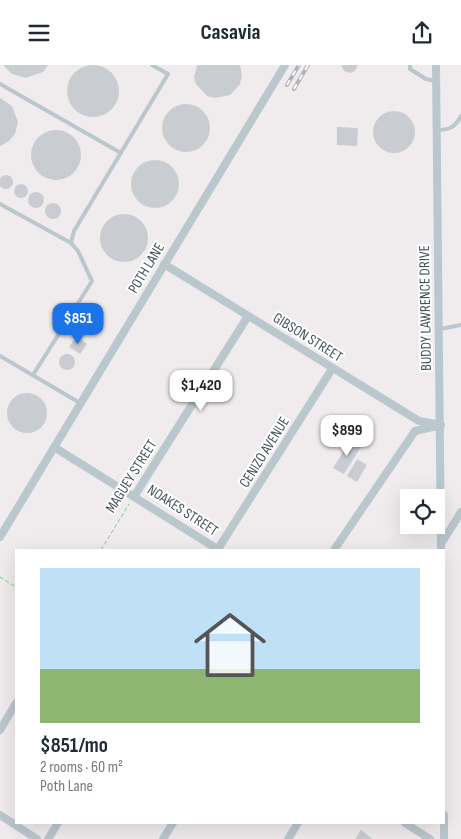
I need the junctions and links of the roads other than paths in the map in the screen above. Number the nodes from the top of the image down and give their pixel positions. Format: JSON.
{"nodes":[{"id":1,"x":152,"y":65,"type":"edge"},
{"id":2,"x":285,"y":65,"type":"edge"},
{"id":3,"x":410,"y":65,"type":"edge"},
{"id":4,"x":436,"y":65,"type":"edge"},
{"id":5,"x":436,"y":81,"type":"junction"},
{"id":6,"x":0,"y":85,"type":"edge"},
{"id":7,"x":461,"y":116,"type":"edge"},
{"id":8,"x":437,"y":130,"type":"junction"},
{"id":9,"x":121,"y":153,"type":"junction"},
{"id":10,"x":0,"y":204,"type":"edge"},
{"id":11,"x":71,"y":243,"type":"junction"},
{"id":12,"x":164,"y":264,"type":"junction"},
{"id":13,"x":248,"y":316,"type":"junction"},
{"id":14,"x":461,"y":325,"type":"edge"},
{"id":15,"x":440,"y":329,"type":"junction"},
{"id":16,"x":0,"y":356,"type":"edge"},
{"id":17,"x":332,"y":369,"type":"junction"},
{"id":18,"x":33,"y":375,"type":"junction"},
{"id":19,"x":80,"y":403,"type":"junction"},
{"id":20,"x":441,"y":425,"type":"junction"},
{"id":21,"x":54,"y":447,"type":"junction"},
{"id":22,"x":135,"y":495,"type":"junction"},
{"id":23,"x":461,"y":512,"type":"edge"},
{"id":24,"x":0,"y":537,"type":"edge"},
{"id":25,"x":440,"y":548,"type":"edge"},
{"id":26,"x":217,"y":549,"type":"edge"},
{"id":27,"x":220,"y":549,"type":"edge"},
{"id":28,"x":335,"y":549,"type":"edge"},
{"id":29,"x":15,"y":705,"type":"edge"},
{"id":30,"x":0,"y":730,"type":"edge"},
{"id":31,"x":0,"y":815,"type":"edge"},
{"id":32,"x":57,"y":824,"type":"edge"},
{"id":33,"x":172,"y":824,"type":"edge"},
{"id":34,"x":297,"y":824,"type":"edge"},
{"id":35,"x":406,"y":824,"type":"edge"},
{"id":36,"x":444,"y":824,"type":"edge"},
{"id":37,"x":420,"y":836,"type":"edge"},
{"id":38,"x":37,"y":839,"type":"edge"},
{"id":39,"x":48,"y":839,"type":"edge"},
{"id":40,"x":163,"y":839,"type":"edge"},
{"id":41,"x":288,"y":839,"type":"edge"},
{"id":42,"x":430,"y":839,"type":"edge"},
{"id":43,"x":444,"y":839,"type":"edge"}],
"edges":[{"from":1,"to":9,"type":"lane"},
{"from":2,"to":12,"type":"street","name":"POTH LANE"},
{"from":3,"to":5,"type":"lane"},
{"from":4,"to":5,"type":"street","name":"BUDDY LAWRENCE DRIVE"},
{"from":5,"to":8,"type":"street","name":"BUDDY LAWRENCE DRIVE"},
{"from":6,"to":9,"type":"lane"},
{"from":7,"to":8,"type":"lane"},
{"from":8,"to":15,"type":"street","name":"BUDDY LAWRENCE DRIVE"},
{"from":9,"to":11,"type":"lane"},
{"from":10,"to":11,"type":"lane"},
{"from":11,"to":18,"type":"lane"},
{"from":12,"to":13,"type":"street","name":"GIBSON STREET"},
{"from":12,"to":19,"type":"street","name":"POTH LANE"},
{"from":13,"to":17,"type":"street","name":"GIBSON STREET"},
{"from":13,"to":22,"type":"street","name":"MAGUEY STREET"},
{"from":14,"to":15,"type":"lane"},
{"from":15,"to":20,"type":"street","name":"BUDDY LAWRENCE DRIVE"},
{"from":16,"to":18,"type":"lane"},
{"from":17,"to":20,"type":"street","name":"GIBSON STREET"},
{"from":17,"to":27,"type":"street","name":"CENIZO AVENUE"},
{"from":18,"to":19,"type":"lane"},
{"from":19,"to":21,"type":"street","name":"POTH LANE"},
{"from":20,"to":25,"type":"street","name":"BUDDY LAWRENCE DRIVE"},
{"from":20,"to":28,"type":"street"},
{"from":21,"to":22,"type":"street","name":"NOAKES STREET"},
{"from":21,"to":24,"type":"street","name":"POTH LANE"},
{"from":22,"to":26,"type":"street","name":"NOAKES STREET"},
{"from":23,"to":25,"type":"street"},
{"from":29,"to":30,"type":"street"},
{"from":31,"to":38,"type":"street"},
{"from":32,"to":39,"type":"street"},
{"from":33,"to":40,"type":"street"},
{"from":34,"to":41,"type":"street"},
{"from":35,"to":37,"type":"street"},
{"from":36,"to":43,"type":"street"},
{"from":37,"to":42,"type":"street"}]}
